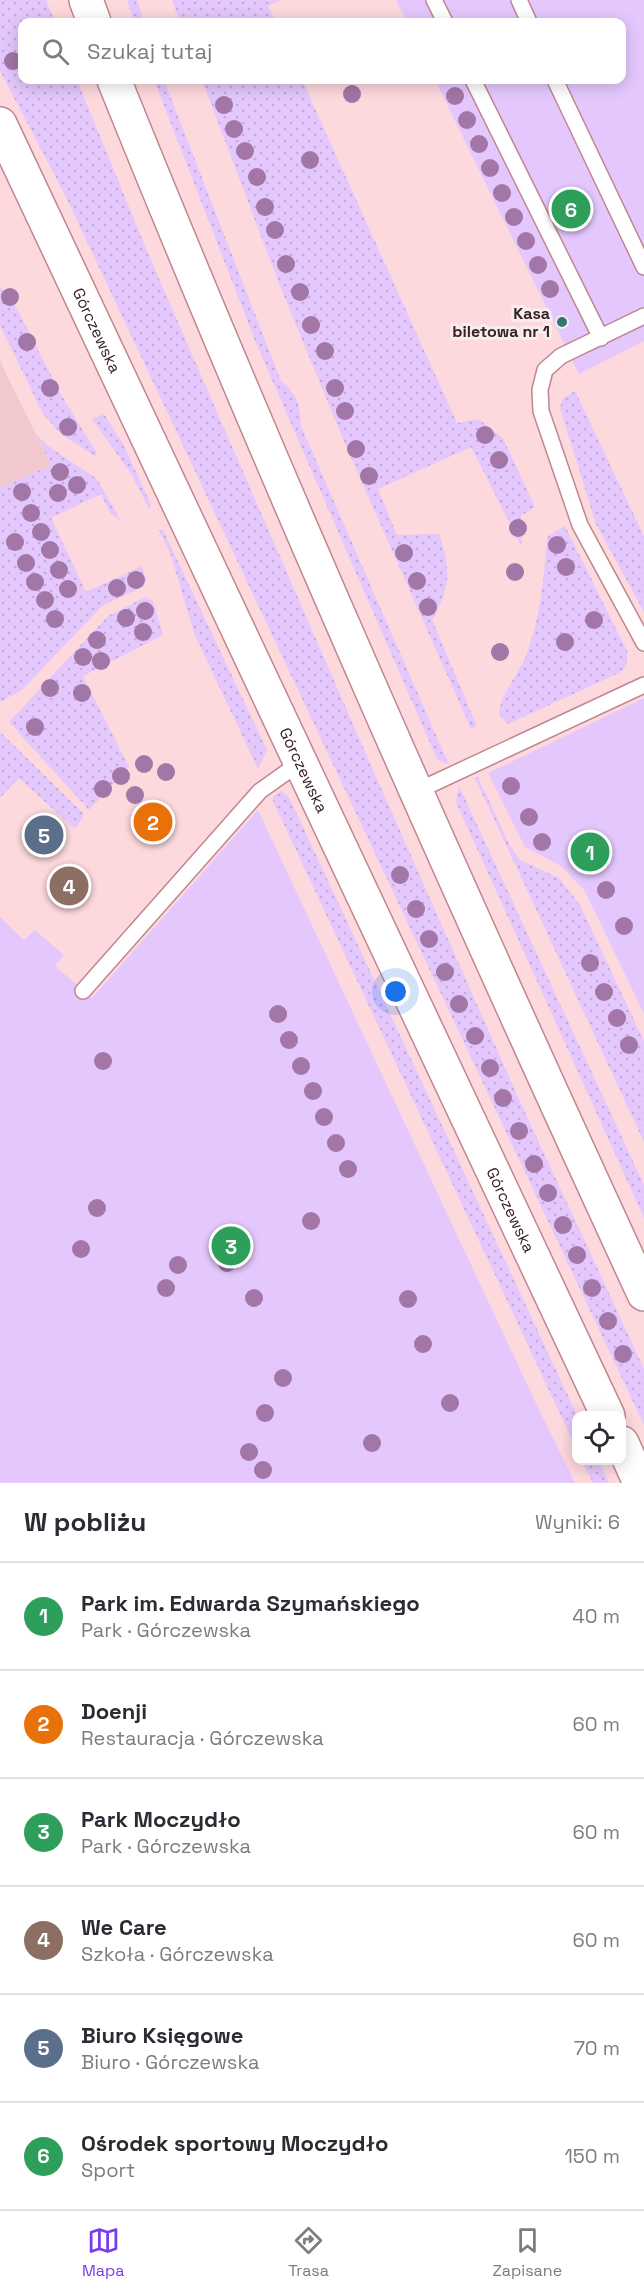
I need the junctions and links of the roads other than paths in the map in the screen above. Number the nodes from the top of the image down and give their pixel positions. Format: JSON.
{"nodes":[{"id":1,"x":86,"y":0,"type":"edge"},
{"id":2,"x":434,"y":0,"type":"edge"},
{"id":3,"x":519,"y":0,"type":"edge"},
{"id":4,"x":93,"y":18,"type":"edge"},
{"id":5,"x":443,"y":18,"type":"edge"},
{"id":6,"x":527,"y":18,"type":"edge"},
{"id":7,"x":116,"y":84,"type":"edge"},
{"id":8,"x":475,"y":84,"type":"edge"},
{"id":9,"x":557,"y":84,"type":"edge"},
{"id":10,"x":0,"y":124,"type":"edge"},
{"id":11,"x":644,"y":267,"type":"edge"},
{"id":12,"x":644,"y":316,"type":"edge"},
{"id":13,"x":601,"y":338,"type":"junction"},
{"id":14,"x":642,"y":634,"type":"edge"},
{"id":15,"x":644,"y":685,"type":"edge"},
{"id":16,"x":301,"y":762,"type":"junction"},
{"id":17,"x":417,"y":791,"type":"junction"},
{"id":18,"x":83,"y":991,"type":"dead end"},
{"id":19,"x":644,"y":1294,"type":"edge"},
{"id":20,"x":606,"y":1411,"type":"edge"},
{"id":21,"x":626,"y":1454,"type":"edge"},
{"id":22,"x":640,"y":1483,"type":"edge"}],
"edges":[{"from":1,"to":4,"type":"main road"},
{"from":2,"to":5,"type":"lane"},
{"from":3,"to":6,"type":"lane"},
{"from":7,"to":17,"type":"main road"},
{"from":8,"to":13,"type":"lane"},
{"from":9,"to":11,"type":"lane"},
{"from":10,"to":16,"type":"main road","name":"Górczewska"},
{"from":12,"to":13,"type":"lane"},
{"from":13,"to":14,"type":"lane"},
{"from":15,"to":17,"type":"lane"},
{"from":16,"to":18,"type":"lane"},
{"from":16,"to":20,"type":"main road","name":"Górczewska"},
{"from":17,"to":19,"type":"main road"},
{"from":21,"to":22,"type":"main road"}]}
